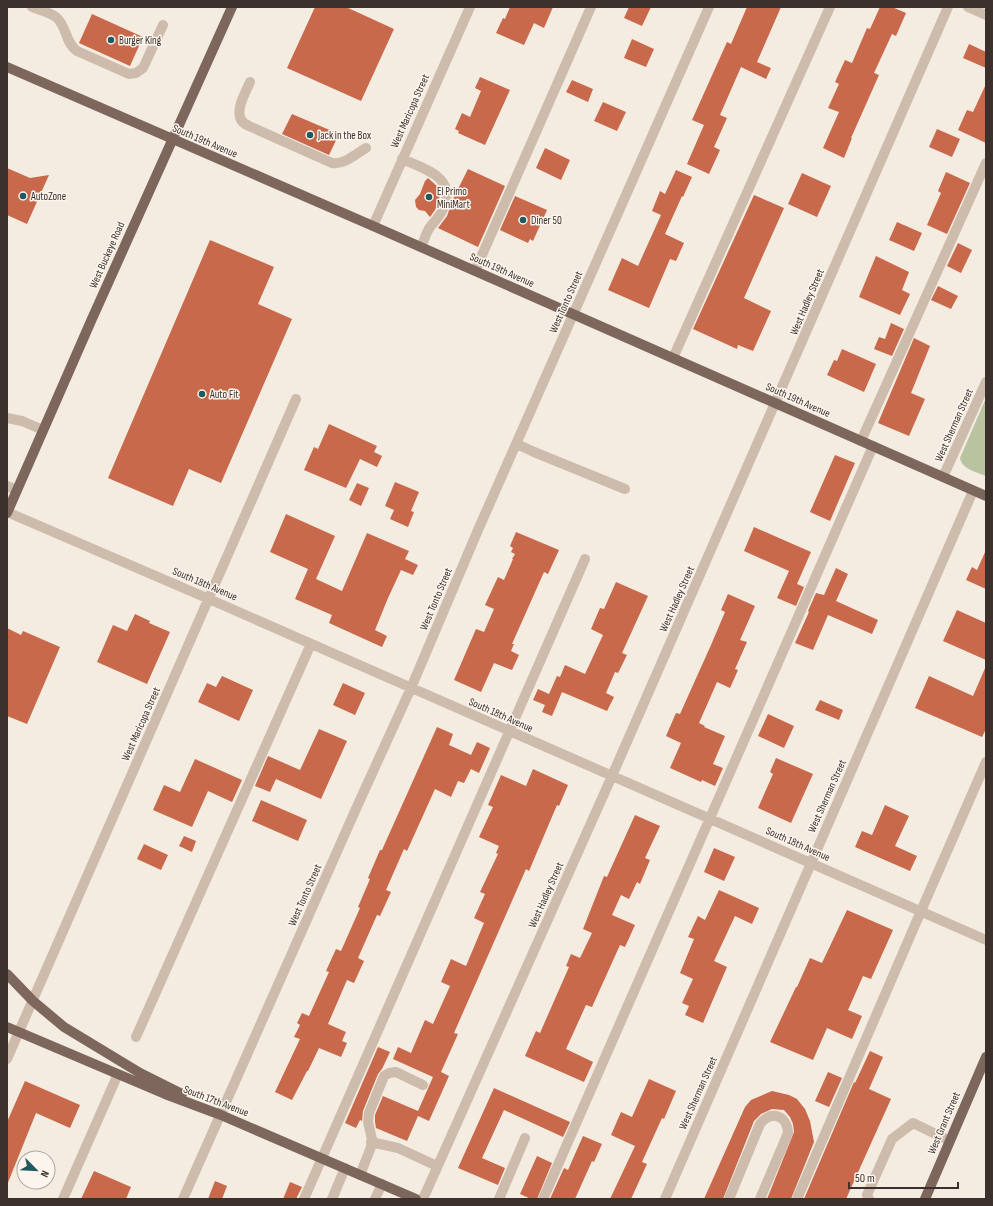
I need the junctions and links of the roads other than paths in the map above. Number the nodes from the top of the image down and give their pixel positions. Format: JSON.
{"nodes":[{"id":1,"x":32,"y":7,"type":"edge"},
{"id":2,"x":232,"y":7,"type":"edge"},
{"id":3,"x":470,"y":7,"type":"edge"},
{"id":4,"x":591,"y":7,"type":"edge"},
{"id":5,"x":708,"y":7,"type":"edge"},
{"id":6,"x":830,"y":7,"type":"edge"},
{"id":7,"x":948,"y":7,"type":"edge"},
{"id":8,"x":968,"y":7,"type":"edge"},
{"id":9,"x":986,"y":15,"type":"edge"},
{"id":10,"x":163,"y":25,"type":"dead end"},
{"id":11,"x":7,"y":67,"type":"edge"},
{"id":12,"x":250,"y":82,"type":"dead end"},
{"id":13,"x":172,"y":140,"type":"junction"},
{"id":14,"x":366,"y":148,"type":"dead end"},
{"id":15,"x":402,"y":159,"type":"junction"},
{"id":16,"x":986,"y":163,"type":"edge"},
{"id":17,"x":373,"y":226,"type":"junction"},
{"id":18,"x":421,"y":247,"type":"junction"},
{"id":19,"x":475,"y":271,"type":"junction"},
{"id":20,"x":574,"y":315,"type":"junction"},
{"id":21,"x":673,"y":358,"type":"junction"},
{"id":22,"x":986,"y":382,"type":"edge"},
{"id":23,"x":296,"y":399,"type":"dead end"},
{"id":24,"x":776,"y":403,"type":"junction"},
{"id":25,"x":7,"y":418,"type":"edge"},
{"id":26,"x":43,"y":430,"type":"junction"},
{"id":27,"x":861,"y":441,"type":"junction"},
{"id":28,"x":517,"y":444,"type":"junction"},
{"id":29,"x":874,"y":446,"type":"junction"},
{"id":30,"x":944,"y":477,"type":"junction"},
{"id":31,"x":7,"y":486,"type":"edge"},
{"id":32,"x":625,"y":489,"type":"dead end"},
{"id":33,"x":17,"y":490,"type":"junction"},
{"id":34,"x":973,"y":491,"type":"junction"},
{"id":35,"x":986,"y":496,"type":"edge"},
{"id":36,"x":7,"y":513,"type":"edge"},
{"id":37,"x":585,"y":559,"type":"dead end"},
{"id":38,"x":209,"y":599,"type":"junction"},
{"id":39,"x":311,"y":644,"type":"junction"},
{"id":40,"x":411,"y":688,"type":"junction"},
{"id":41,"x":508,"y":731,"type":"junction"},
{"id":42,"x":986,"y":762,"type":"edge"},
{"id":43,"x":612,"y":776,"type":"junction"},
{"id":44,"x":710,"y":819,"type":"junction"},
{"id":45,"x":811,"y":863,"type":"junction"},
{"id":46,"x":921,"y":911,"type":"junction"},
{"id":47,"x":986,"y":940,"type":"edge"},
{"id":48,"x":7,"y":974,"type":"edge"},
{"id":49,"x":33,"y":1001,"type":"junction"},
{"id":50,"x":7,"y":1027,"type":"edge"},
{"id":51,"x":19,"y":1033,"type":"junction"},
{"id":52,"x":136,"y":1037,"type":"dead end"},
{"id":53,"x":986,"y":1057,"type":"edge"},
{"id":54,"x":7,"y":1059,"type":"edge"},
{"id":55,"x":118,"y":1074,"type":"junction"},
{"id":56,"x":423,"y":1084,"type":"dead end"},
{"id":57,"x":221,"y":1115,"type":"junction"},
{"id":58,"x":525,"y":1138,"type":"dead end"},
{"id":59,"x":950,"y":1141,"type":"junction"},
{"id":60,"x":371,"y":1142,"type":"junction"},
{"id":61,"x":322,"y":1158,"type":"junction"},
{"id":62,"x":438,"y":1166,"type":"junction"},
{"id":63,"x":345,"y":1168,"type":"junction"},
{"id":64,"x":360,"y":1175,"type":"junction"},
{"id":65,"x":382,"y":1184,"type":"junction"},
{"id":66,"x":62,"y":1199,"type":"edge"},
{"id":67,"x":183,"y":1199,"type":"edge"},
{"id":68,"x":304,"y":1199,"type":"edge"},
{"id":69,"x":332,"y":1199,"type":"edge"},
{"id":70,"x":375,"y":1199,"type":"edge"},
{"id":71,"x":416,"y":1199,"type":"edge"},
{"id":72,"x":423,"y":1199,"type":"edge"},
{"id":73,"x":499,"y":1199,"type":"edge"},
{"id":74,"x":543,"y":1199,"type":"edge"},
{"id":75,"x":665,"y":1199,"type":"edge"},
{"id":76,"x":729,"y":1199,"type":"edge"},
{"id":77,"x":760,"y":1199,"type":"edge"},
{"id":78,"x":797,"y":1199,"type":"edge"},
{"id":79,"x":869,"y":1199,"type":"edge"},
{"id":80,"x":925,"y":1199,"type":"edge"}],
"edges":[{"from":1,"to":10,"type":"street"},
{"from":2,"to":13,"type":"main road","name":"West Buckeye Road"},
{"from":3,"to":15,"type":"street","name":"West Maricopa Street"},
{"from":4,"to":19,"type":"street"},
{"from":5,"to":20,"type":"street","name":"West Tonto Street"},
{"from":6,"to":21,"type":"street"},
{"from":7,"to":24,"type":"street","name":"West Hadley Street"},
{"from":8,"to":9,"type":"street"},
{"from":11,"to":13,"type":"main road","name":"South 19th Avenue"},
{"from":12,"to":14,"type":"street"},
{"from":13,"to":17,"type":"main road","name":"South 19th Avenue"},
{"from":13,"to":26,"type":"main road","name":"West Buckeye Road"},
{"from":15,"to":17,"type":"street","name":"West Maricopa Street"},
{"from":15,"to":18,"type":"street"},
{"from":16,"to":27,"type":"street"},
{"from":17,"to":18,"type":"main road","name":"South 19th Avenue"},
{"from":18,"to":19,"type":"main road","name":"South 19th Avenue"},
{"from":19,"to":20,"type":"main road","name":"South 19th Avenue"},
{"from":20,"to":21,"type":"main road","name":"South 19th Avenue"},
{"from":20,"to":28,"type":"street","name":"West Tonto Street"},
{"from":21,"to":24,"type":"main road","name":"South 19th Avenue"},
{"from":22,"to":30,"type":"street","name":"West Sherman Street"},
{"from":23,"to":38,"type":"street","name":"West Maricopa Street"},
{"from":24,"to":27,"type":"main road","name":"South 19th Avenue"},
{"from":24,"to":43,"type":"street","name":"West Hadley Street"},
{"from":25,"to":26,"type":"street"},
{"from":26,"to":33,"type":"main road","name":"West Buckeye Road"},
{"from":27,"to":29,"type":"main road","name":"South 19th Avenue"},
{"from":28,"to":32,"type":"street"},
{"from":28,"to":40,"type":"street","name":"West Tonto Street"},
{"from":29,"to":30,"type":"main road","name":"South 19th Avenue"},
{"from":29,"to":44,"type":"street"},
{"from":30,"to":34,"type":"main road","name":"South 19th Avenue"},
{"from":31,"to":33,"type":"street"},
{"from":33,"to":36,"type":"main road","name":"West Buckeye Road"},
{"from":34,"to":35,"type":"main road","name":"South 19th Avenue"},
{"from":34,"to":45,"type":"street","name":"West Sherman Street"},
{"from":36,"to":38,"type":"street","name":"South 18th Avenue"},
{"from":37,"to":41,"type":"street"},
{"from":38,"to":39,"type":"street","name":"South 18th Avenue"},
{"from":38,"to":49,"type":"street","name":"West Maricopa Street"},
{"from":39,"to":40,"type":"street","name":"South 18th Avenue"},
{"from":39,"to":52,"type":"street"},
{"from":40,"to":41,"type":"street","name":"South 18th Avenue"},
{"from":40,"to":57,"type":"street","name":"West Tonto Street"},
{"from":41,"to":43,"type":"street","name":"South 18th Avenue"},
{"from":41,"to":61,"type":"street"},
{"from":42,"to":46,"type":"street"},
{"from":43,"to":44,"type":"street","name":"South 18th Avenue"},
{"from":43,"to":62,"type":"street","name":"West Hadley Street"},
{"from":44,"to":45,"type":"street","name":"South 18th Avenue"},
{"from":44,"to":74,"type":"street"},
{"from":45,"to":46,"type":"street","name":"South 18th Avenue"},
{"from":45,"to":75,"type":"street","name":"West Sherman Street"},
{"from":46,"to":47,"type":"street","name":"South 18th Avenue"},
{"from":46,"to":78,"type":"street"},
{"from":48,"to":49,"type":"main road"},
{"from":49,"to":51,"type":"street","name":"West Maricopa Street"},
{"from":49,"to":57,"type":"main road"},
{"from":50,"to":51,"type":"main road","name":"South 17th Avenue"},
{"from":51,"to":54,"type":"street","name":"West Maricopa Street"},
{"from":51,"to":55,"type":"main road","name":"South 17th Avenue"},
{"from":53,"to":59,"type":"main road","name":"West Grant Street"},
{"from":55,"to":57,"type":"main road","name":"South 17th Avenue"},
{"from":55,"to":66,"type":"street"},
{"from":56,"to":60,"type":"street"},
{"from":57,"to":61,"type":"main road","name":"South 17th Avenue"},
{"from":57,"to":67,"type":"street","name":"West Tonto Street"},
{"from":58,"to":73,"type":"street"},
{"from":59,"to":79,"type":"street"},
{"from":59,"to":80,"type":"main road","name":"West Grant Street"},
{"from":60,"to":62,"type":"street"},
{"from":60,"to":64,"type":"street"},
{"from":61,"to":63,"type":"main road","name":"South 17th Avenue"},
{"from":61,"to":68,"type":"street"},
{"from":62,"to":72,"type":"street","name":"West Hadley Street"},
{"from":63,"to":64,"type":"main road","name":"South 17th Avenue"},
{"from":63,"to":69,"type":"street"},
{"from":64,"to":65,"type":"main road","name":"South 17th Avenue"},
{"from":65,"to":70,"type":"street"},
{"from":65,"to":71,"type":"main road","name":"South 17th Avenue"},
{"from":76,"to":77,"type":"street"}]}
